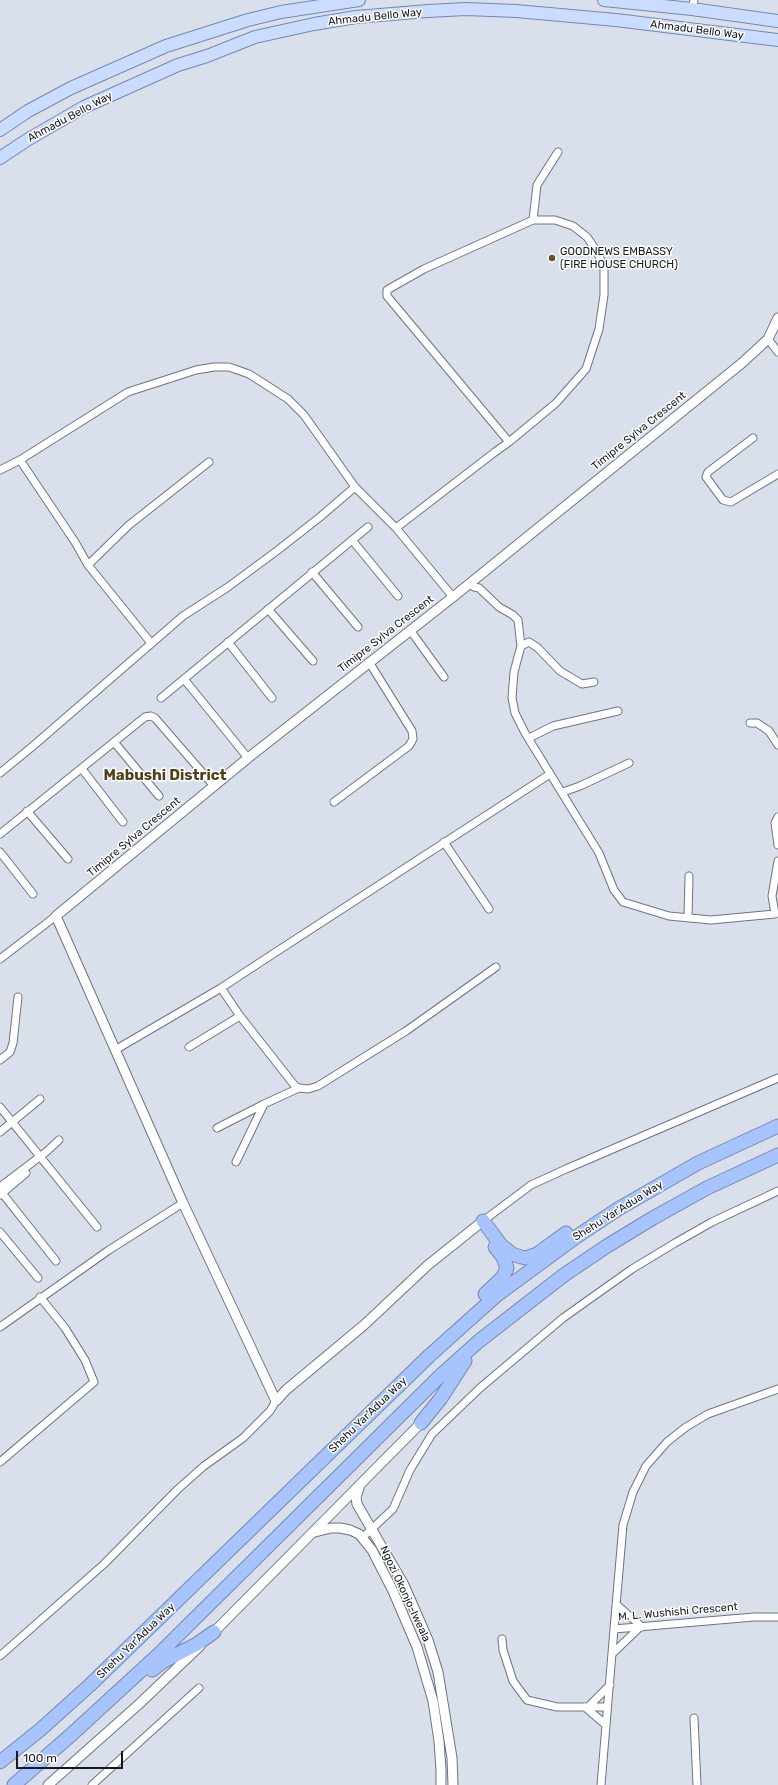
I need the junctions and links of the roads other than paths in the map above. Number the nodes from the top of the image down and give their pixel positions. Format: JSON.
{"nodes":[{"id":1,"x":359,"y":0,"type":"edge"},
{"id":2,"x":604,"y":0,"type":"edge"},
{"id":3,"x":693,"y":4,"type":"edge"},
{"id":4,"x":778,"y":21,"type":"edge"},
{"id":5,"x":778,"y":40,"type":"edge"},
{"id":6,"x":0,"y":130,"type":"edge"},
{"id":7,"x":558,"y":152,"type":"dead end"},
{"id":8,"x":0,"y":158,"type":"edge"},
{"id":9,"x":533,"y":220,"type":"junction"},
{"id":10,"x":778,"y":318,"type":"edge"},
{"id":11,"x":768,"y":339,"type":"junction"},
{"id":12,"x":778,"y":352,"type":"edge"},
{"id":13,"x":753,"y":438,"type":"dead end"},
{"id":14,"x":509,"y":442,"type":"junction"},
{"id":15,"x":20,"y":460,"type":"junction"},
{"id":16,"x":209,"y":462,"type":"dead end"},
{"id":17,"x":0,"y":470,"type":"edge"},
{"id":18,"x":778,"y":474,"type":"edge"},
{"id":19,"x":355,"y":487,"type":"junction"},
{"id":20,"x":368,"y":527,"type":"dead end"},
{"id":21,"x":396,"y":528,"type":"junction"},
{"id":22,"x":352,"y":540,"type":"junction"},
{"id":23,"x":88,"y":565,"type":"junction"},
{"id":24,"x":312,"y":572,"type":"junction"},
{"id":25,"x":470,"y":583,"type":"junction"},
{"id":26,"x":398,"y":596,"type":"dead end"},
{"id":27,"x":453,"y":597,"type":"junction"},
{"id":28,"x":268,"y":609,"type":"junction"},
{"id":29,"x":358,"y":627,"type":"dead end"},
{"id":30,"x":410,"y":630,"type":"junction"},
{"id":31,"x":228,"y":642,"type":"junction"},
{"id":32,"x":151,"y":643,"type":"junction"},
{"id":33,"x":521,"y":646,"type":"junction"},
{"id":34,"x":313,"y":661,"type":"dead end"},
{"id":35,"x":369,"y":662,"type":"junction"},
{"id":36,"x":444,"y":677,"type":"dead end"},
{"id":37,"x":184,"y":679,"type":"junction"},
{"id":38,"x":594,"y":682,"type":"dead end"},
{"id":39,"x":161,"y":698,"type":"dead end"},
{"id":40,"x":272,"y":698,"type":"dead end"},
{"id":41,"x":618,"y":711,"type":"dead end"},
{"id":42,"x":750,"y":723,"type":"dead end"},
{"id":43,"x":529,"y":738,"type":"junction"},
{"id":44,"x":114,"y":742,"type":"junction"},
{"id":45,"x":778,"y":745,"type":"edge"},
{"id":46,"x":248,"y":758,"type":"junction"},
{"id":47,"x":629,"y":763,"type":"dead end"},
{"id":48,"x":82,"y":769,"type":"junction"},
{"id":49,"x":0,"y":773,"type":"edge"},
{"id":50,"x":550,"y":774,"type":"junction"},
{"id":51,"x":214,"y":786,"type":"junction"},
{"id":52,"x":563,"y":792,"type":"junction"},
{"id":53,"x":159,"y":796,"type":"dead end"},
{"id":54,"x":334,"y":802,"type":"dead end"},
{"id":55,"x":28,"y":811,"type":"junction"},
{"id":56,"x":778,"y":817,"type":"edge"},
{"id":57,"x":123,"y":822,"type":"dead end"},
{"id":58,"x":0,"y":834,"type":"edge"},
{"id":59,"x":444,"y":842,"type":"junction"},
{"id":60,"x":778,"y":844,"type":"edge"},
{"id":61,"x":0,"y":852,"type":"edge"},
{"id":62,"x":68,"y":859,"type":"dead end"},
{"id":63,"x":778,"y":860,"type":"edge"},
{"id":64,"x":689,"y":876,"type":"dead end"},
{"id":65,"x":33,"y":894,"type":"dead end"},
{"id":66,"x":489,"y":909,"type":"dead end"},
{"id":67,"x":776,"y":914,"type":"edge"},
{"id":68,"x":56,"y":916,"type":"junction"},
{"id":69,"x":688,"y":918,"type":"junction"},
{"id":70,"x":0,"y":960,"type":"edge"},
{"id":71,"x":496,"y":967,"type":"dead end"},
{"id":72,"x":221,"y":988,"type":"junction"},
{"id":73,"x":18,"y":997,"type":"dead end"},
{"id":74,"x":240,"y":1016,"type":"junction"},
{"id":75,"x":189,"y":1047,"type":"dead end"},
{"id":76,"x":115,"y":1050,"type":"junction"},
{"id":77,"x":0,"y":1060,"type":"edge"},
{"id":78,"x":778,"y":1078,"type":"edge"},
{"id":79,"x":299,"y":1088,"type":"junction"},
{"id":80,"x":40,"y":1099,"type":"dead end"},
{"id":81,"x":264,"y":1104,"type":"junction"},
{"id":82,"x":0,"y":1107,"type":"edge"},
{"id":83,"x":12,"y":1122,"type":"junction"},
{"id":84,"x":778,"y":1126,"type":"edge"},
{"id":85,"x":217,"y":1128,"type":"dead end"},
{"id":86,"x":0,"y":1132,"type":"edge"},
{"id":87,"x":59,"y":1140,"type":"dead end"},
{"id":88,"x":778,"y":1155,"type":"edge"},
{"id":89,"x":41,"y":1158,"type":"junction"},
{"id":90,"x":236,"y":1162,"type":"dead end"},
{"id":91,"x":778,"y":1191,"type":"edge"},
{"id":92,"x":1,"y":1192,"type":"edge"},
{"id":93,"x":183,"y":1204,"type":"junction"},
{"id":94,"x":618,"y":1209,"type":"junction"},
{"id":95,"x":480,"y":1223,"type":"junction"},
{"id":96,"x":96,"y":1227,"type":"dead end"},
{"id":97,"x":0,"y":1232,"type":"edge"},
{"id":98,"x":56,"y":1261,"type":"dead end"},
{"id":99,"x":38,"y":1278,"type":"dead end"},
{"id":100,"x":40,"y":1297,"type":"junction"},
{"id":101,"x":0,"y":1327,"type":"edge"},
{"id":102,"x":450,"y":1336,"type":"junction"},
{"id":103,"x":479,"y":1341,"type":"junction"},
{"id":104,"x":778,"y":1389,"type":"edge"},
{"id":105,"x":276,"y":1401,"type":"junction"},
{"id":106,"x":421,"y":1423,"type":"joint"},
{"id":107,"x":0,"y":1462,"type":"edge"},
{"id":108,"x":361,"y":1482,"type":"junction"},
{"id":109,"x":371,"y":1530,"type":"junction"},
{"id":110,"x":314,"y":1533,"type":"junction"},
{"id":111,"x":362,"y":1538,"type":"junction"},
{"id":112,"x":616,"y":1604,"type":"junction"},
{"id":113,"x":778,"y":1617,"type":"edge"},
{"id":114,"x":640,"y":1627,"type":"junction"},
{"id":115,"x":614,"y":1629,"type":"junction"},
{"id":116,"x":214,"y":1632,"type":"junction"},
{"id":117,"x":502,"y":1639,"type":"dead end"},
{"id":118,"x":612,"y":1654,"type":"junction"},
{"id":119,"x":0,"y":1656,"type":"edge"},
{"id":120,"x":610,"y":1685,"type":"junction"},
{"id":121,"x":200,"y":1688,"type":"dead end"},
{"id":122,"x":116,"y":1694,"type":"junction"},
{"id":123,"x":587,"y":1707,"type":"junction"},
{"id":124,"x":607,"y":1707,"type":"junction"},
{"id":125,"x":694,"y":1718,"type":"dead end"},
{"id":126,"x":606,"y":1725,"type":"junction"},
{"id":127,"x":0,"y":1762,"type":"edge"},
{"id":128,"x":601,"y":1784,"type":"edge"},
{"id":129,"x":14,"y":1785,"type":"edge"},
{"id":130,"x":48,"y":1785,"type":"edge"},
{"id":131,"x":92,"y":1785,"type":"edge"},
{"id":132,"x":440,"y":1785,"type":"edge"},
{"id":133,"x":454,"y":1785,"type":"edge"},
{"id":134,"x":697,"y":1785,"type":"edge"}],
"edges":[{"from":1,"to":6,"type":"main road","name":"Ahmadu Bello Way"},
{"from":2,"to":3,"type":"main road","name":"Ahmadu Bello Way"},
{"from":3,"to":4,"type":"main road","name":"Ahmadu Bello Way"},
{"from":5,"to":8,"type":"main road","name":"Ahmadu Bello Way"},
{"from":7,"to":9,"type":"street"},
{"from":9,"to":14,"type":"street"},
{"from":9,"to":14,"type":"street"},
{"from":10,"to":11,"type":"street","name":"Timipre Sylva Crescent"},
{"from":11,"to":12,"type":"street"},
{"from":11,"to":25,"type":"street","name":"Timipre Sylva Crescent"},
{"from":13,"to":18,"type":"street"},
{"from":14,"to":21,"type":"street"},
{"from":15,"to":17,"type":"street"},
{"from":15,"to":19,"type":"street"},
{"from":15,"to":23,"type":"street"},
{"from":16,"to":23,"type":"street"},
{"from":19,"to":21,"type":"street"},
{"from":19,"to":32,"type":"street"},
{"from":20,"to":22,"type":"street"},
{"from":21,"to":27,"type":"street"},
{"from":22,"to":24,"type":"street"},
{"from":22,"to":26,"type":"street"},
{"from":23,"to":32,"type":"street"},
{"from":24,"to":28,"type":"street"},
{"from":24,"to":29,"type":"street"},
{"from":25,"to":27,"type":"street","name":"Timipre Sylva Crescent"},
{"from":25,"to":33,"type":"street"},
{"from":27,"to":30,"type":"street","name":"Timipre Sylva Crescent"},
{"from":28,"to":31,"type":"street"},
{"from":28,"to":34,"type":"street"},
{"from":30,"to":35,"type":"street","name":"Timipre Sylva Crescent"},
{"from":30,"to":36,"type":"street"},
{"from":31,"to":37,"type":"street"},
{"from":31,"to":40,"type":"street"},
{"from":32,"to":49,"type":"street"},
{"from":33,"to":38,"type":"street"},
{"from":33,"to":43,"type":"street"},
{"from":35,"to":46,"type":"street","name":"Timipre Sylva Crescent"},
{"from":35,"to":54,"type":"street"},
{"from":37,"to":39,"type":"street"},
{"from":37,"to":46,"type":"street"},
{"from":41,"to":43,"type":"street"},
{"from":42,"to":45,"type":"street"},
{"from":43,"to":50,"type":"street"},
{"from":44,"to":48,"type":"street"},
{"from":44,"to":51,"type":"street"},
{"from":44,"to":53,"type":"street"},
{"from":46,"to":51,"type":"street","name":"Timipre Sylva Crescent"},
{"from":47,"to":52,"type":"street"},
{"from":48,"to":55,"type":"street"},
{"from":48,"to":57,"type":"street"},
{"from":50,"to":52,"type":"street"},
{"from":50,"to":59,"type":"street"},
{"from":51,"to":68,"type":"street","name":"Timipre Sylva Crescent"},
{"from":52,"to":69,"type":"street"},
{"from":55,"to":58,"type":"street"},
{"from":55,"to":62,"type":"street"},
{"from":56,"to":60,"type":"street"},
{"from":59,"to":66,"type":"street"},
{"from":59,"to":72,"type":"street"},
{"from":61,"to":65,"type":"street"},
{"from":63,"to":67,"type":"street"},
{"from":64,"to":69,"type":"street"},
{"from":67,"to":69,"type":"street"},
{"from":68,"to":70,"type":"street","name":"Timipre Sylva Crescent"},
{"from":68,"to":76,"type":"street"},
{"from":71,"to":79,"type":"street"},
{"from":72,"to":74,"type":"street"},
{"from":72,"to":76,"type":"street"},
{"from":73,"to":77,"type":"street"},
{"from":74,"to":75,"type":"street"},
{"from":74,"to":79,"type":"street"},
{"from":76,"to":93,"type":"street"},
{"from":78,"to":95,"type":"street"},
{"from":79,"to":81,"type":"street"},
{"from":80,"to":83,"type":"street"},
{"from":81,"to":85,"type":"street"},
{"from":81,"to":90,"type":"street"},
{"from":82,"to":83,"type":"street"},
{"from":83,"to":86,"type":"street"},
{"from":83,"to":89,"type":"street"},
{"from":84,"to":94,"type":"highway","name":"Shehu Yar'Adua Way"},
{"from":87,"to":89,"type":"street"},
{"from":88,"to":103,"type":"highway","name":"Shehu Yar'Adua Way"},
{"from":89,"to":92,"type":"street"},
{"from":89,"to":96,"type":"street"},
{"from":91,"to":109,"type":"street"},
{"from":92,"to":98,"type":"street"},
{"from":93,"to":100,"type":"street"},
{"from":93,"to":105,"type":"street"},
{"from":94,"to":95,"type":"highway"},
{"from":94,"to":102,"type":"highway","name":"Shehu Yar'Adua Way"},
{"from":95,"to":102,"type":"highway"},
{"from":95,"to":105,"type":"street"},
{"from":97,"to":99,"type":"street"},
{"from":100,"to":101,"type":"street"},
{"from":100,"to":107,"type":"street"},
{"from":102,"to":127,"type":"highway","name":"Shehu Yar'Adua Way"},
{"from":103,"to":106,"type":"highway"},
{"from":103,"to":122,"type":"highway","name":"Shehu Yar'Adua Way"},
{"from":104,"to":112,"type":"street","name":"M. L. Wushishi Crescent"},
{"from":105,"to":119,"type":"street"},
{"from":106,"to":108,"type":"street"},
{"from":108,"to":109,"type":"street"},
{"from":108,"to":110,"type":"street"},
{"from":109,"to":111,"type":"street"},
{"from":109,"to":133,"type":"street"},
{"from":110,"to":111,"type":"street","name":"Ngozi Okonjo-Iweala"},
{"from":110,"to":116,"type":"street"},
{"from":111,"to":132,"type":"street","name":"Ngozi Okonjo-Iweala"},
{"from":112,"to":114,"type":"street"},
{"from":112,"to":115,"type":"street","name":"M. L. Wushishi Crescent"},
{"from":113,"to":114,"type":"street","name":"M. L. Wushishi Crescent"},
{"from":114,"to":115,"type":"street","name":"M. L. Wushishi Crescent"},
{"from":114,"to":118,"type":"street"},
{"from":115,"to":118,"type":"street"},
{"from":116,"to":122,"type":"highway"},
{"from":116,"to":130,"type":"street"},
{"from":117,"to":123,"type":"street"},
{"from":118,"to":120,"type":"street"},
{"from":120,"to":123,"type":"street"},
{"from":120,"to":124,"type":"street"},
{"from":121,"to":131,"type":"street"},
{"from":122,"to":129,"type":"highway","name":"Shehu Yar'Adua Way"},
{"from":123,"to":124,"type":"street"},
{"from":123,"to":126,"type":"street"},
{"from":124,"to":126,"type":"street"},
{"from":125,"to":134,"type":"street"},
{"from":126,"to":128,"type":"street"}]}
